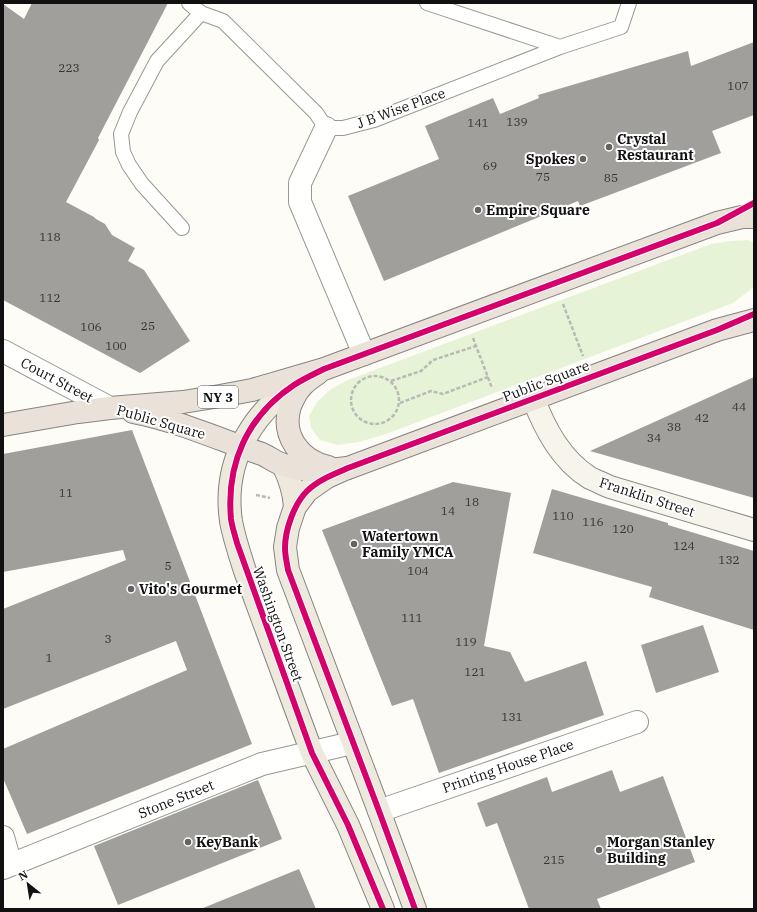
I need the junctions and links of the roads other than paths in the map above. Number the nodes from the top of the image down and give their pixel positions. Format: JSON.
{"nodes":[{"id":1,"x":189,"y":3,"type":"edge"},
{"id":2,"x":427,"y":3,"type":"edge"},
{"id":3,"x":629,"y":3,"type":"edge"},
{"id":4,"x":201,"y":13,"type":"junction"},
{"id":5,"x":560,"y":47,"type":"junction"},
{"id":6,"x":326,"y":128,"type":"junction"},
{"id":7,"x":754,"y":203,"type":"edge"},
{"id":8,"x":754,"y":217,"type":"edge"},
{"id":9,"x":717,"y":222,"type":"junction"},
{"id":10,"x":754,"y":226,"type":"edge"},
{"id":11,"x":182,"y":228,"type":"dead end"},
{"id":12,"x":754,"y":307,"type":"edge"},
{"id":13,"x":754,"y":314,"type":"edge"},
{"id":14,"x":754,"y":320,"type":"edge"},
{"id":15,"x":717,"y":330,"type":"junction"},
{"id":16,"x":3,"y":351,"type":"edge"},
{"id":17,"x":364,"y":354,"type":"junction"},
{"id":18,"x":324,"y":369,"type":"junction"},
{"id":19,"x":533,"y":398,"type":"junction"},
{"id":20,"x":110,"y":408,"type":"junction"},
{"id":21,"x":3,"y":425,"type":"edge"},
{"id":22,"x":240,"y":446,"type":"junction"},
{"id":23,"x":283,"y":465,"type":"junction"},
{"id":24,"x":348,"y":468,"type":"junction"},
{"id":25,"x":295,"y":507,"type":"junction"},
{"id":26,"x":754,"y":530,"type":"edge"},
{"id":27,"x":638,"y":722,"type":"dead end"},
{"id":28,"x":352,"y":743,"type":"junction"},
{"id":29,"x":312,"y":753,"type":"junction"},
{"id":30,"x":379,"y":811,"type":"junction"},
{"id":31,"x":3,"y":837,"type":"edge"},
{"id":32,"x":7,"y":867,"type":"edge"},
{"id":33,"x":383,"y":909,"type":"edge"},
{"id":34,"x":415,"y":909,"type":"edge"}],
"edges":[{"from":1,"to":4,"type":"lane"},
{"from":2,"to":5,"type":"lane"},
{"from":3,"to":5,"type":"lane","name":"J B Wise Place"},
{"from":4,"to":6,"type":"lane"},
{"from":4,"to":11,"type":"lane"},
{"from":5,"to":6,"type":"lane","name":"J B Wise Place"},
{"from":6,"to":17,"type":"street"},
{"from":7,"to":9,"type":"highway"},
{"from":8,"to":9,"type":"highway","name":"Public Square"},
{"from":9,"to":10,"type":"highway"},
{"from":9,"to":17,"type":"highway","name":"Public Square"},
{"from":12,"to":15,"type":"highway"},
{"from":13,"to":15,"type":"highway"},
{"from":14,"to":15,"type":"highway","name":"Public Square"},
{"from":15,"to":19,"type":"highway","name":"Public Square"},
{"from":16,"to":20,"type":"street","name":"Court Street"},
{"from":17,"to":18,"type":"highway","name":"Public Square"},
{"from":18,"to":20,"type":"highway","name":"Public Square","number":"NY 3"},
{"from":18,"to":22,"type":"main road","name":"Washington Street"},
{"from":18,"to":24,"type":"highway"},
{"from":19,"to":24,"type":"highway","name":"Public Square"},
{"from":19,"to":26,"type":"street","name":"Franklin Street"},
{"from":20,"to":21,"type":"highway","number":"NY 3"},
{"from":20,"to":22,"type":"highway","name":"Public Square","number":"NY 3"},
{"from":22,"to":23,"type":"highway","name":"Public Square","number":"NY 3"},
{"from":22,"to":29,"type":"main road","name":"Washington Street"},
{"from":23,"to":24,"type":"highway","name":"Public Square","number":"NY 3"},
{"from":23,"to":25,"type":"main road","name":"Washington Street"},
{"from":24,"to":25,"type":"main road","name":"Washington Street"},
{"from":25,"to":28,"type":"main road","name":"Washington Street"},
{"from":27,"to":30,"type":"street","name":"Printing House Place"},
{"from":28,"to":29,"type":"street","name":"Stone Street"},
{"from":28,"to":30,"type":"main road","name":"Washington Street"},
{"from":29,"to":32,"type":"street","name":"Stone Street"},
{"from":29,"to":33,"type":"main road","name":"Washington Street"},
{"from":30,"to":34,"type":"main road","name":"Washington Street"},
{"from":31,"to":32,"type":"street"}]}
